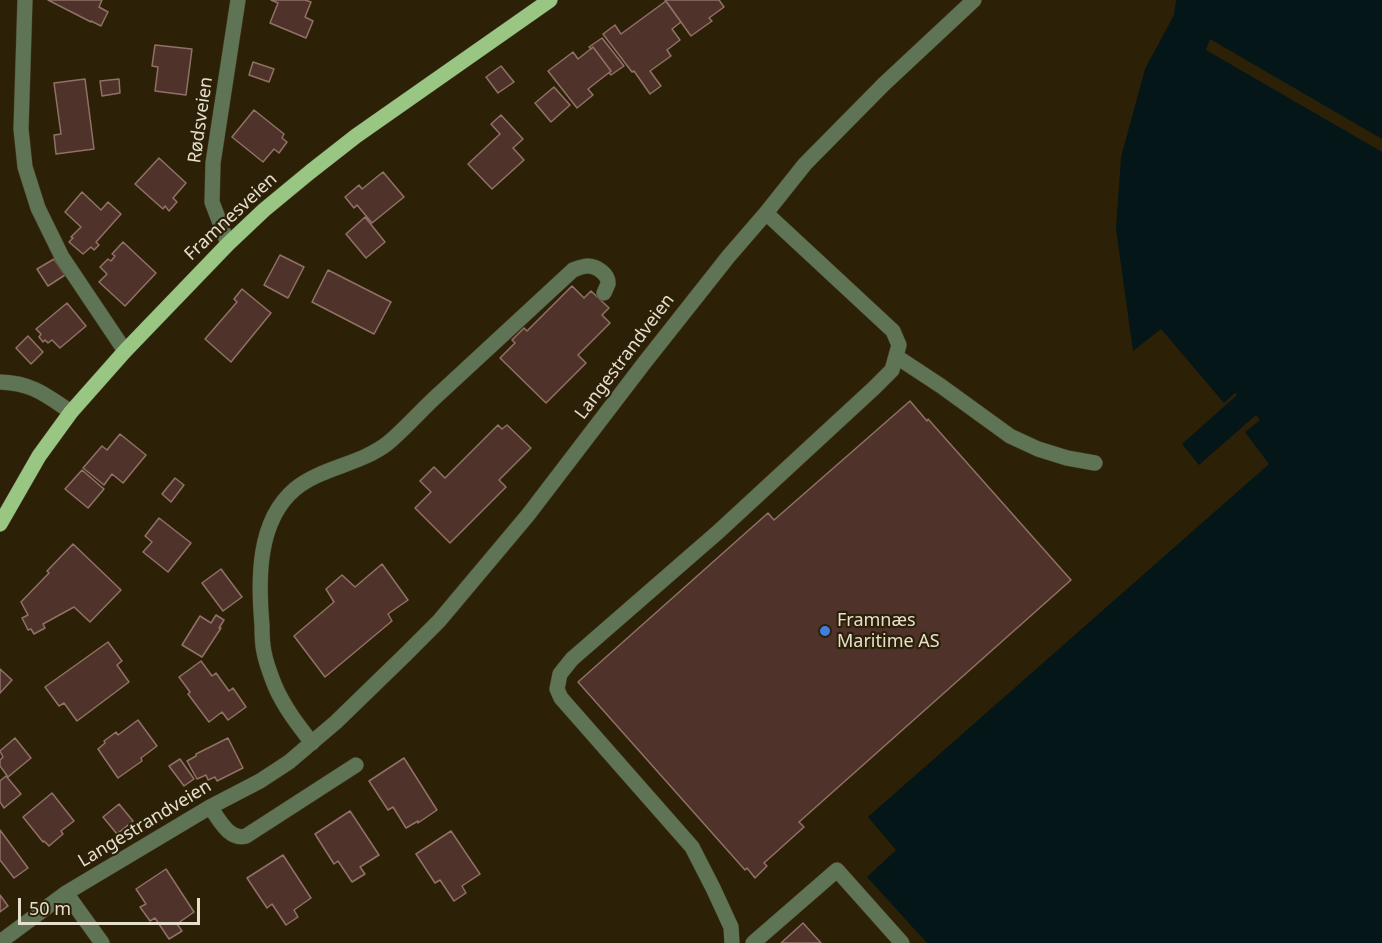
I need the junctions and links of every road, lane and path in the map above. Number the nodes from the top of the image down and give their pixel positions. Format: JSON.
{"nodes":[{"id":1,"x":25,"y":0,"type":"edge"},
{"id":2,"x":238,"y":0,"type":"edge"},
{"id":3,"x":550,"y":0,"type":"edge"},
{"id":4,"x":974,"y":0,"type":"edge"},
{"id":5,"x":766,"y":213,"type":"junction"},
{"id":6,"x":228,"y":244,"type":"junction"},
{"id":7,"x":604,"y":293,"type":"dead end"},
{"id":8,"x":125,"y":351,"type":"junction"},
{"id":9,"x":897,"y":357,"type":"junction"},
{"id":10,"x":0,"y":382,"type":"edge"},
{"id":11,"x":71,"y":412,"type":"junction"},
{"id":12,"x":1095,"y":464,"type":"dead end"},
{"id":13,"x":0,"y":524,"type":"edge"},
{"id":14,"x":312,"y":743,"type":"junction"},
{"id":15,"x":356,"y":765,"type":"dead end"},
{"id":16,"x":210,"y":807,"type":"junction"},
{"id":17,"x":66,"y":894,"type":"junction"},
{"id":18,"x":0,"y":942,"type":"edge"},
{"id":19,"x":102,"y":943,"type":"edge"},
{"id":20,"x":732,"y":943,"type":"edge"},
{"id":21,"x":753,"y":943,"type":"edge"},
{"id":22,"x":902,"y":943,"type":"edge"}],
"edges":[{"from":1,"to":8,"type":"street"},
{"from":2,"to":6,"type":"street","name":"Rødsveien"},
{"from":3,"to":6,"type":"main road","name":"Framnesveien"},
{"from":4,"to":5,"type":"street","name":"Langestrandveien"},
{"from":5,"to":9,"type":"street"},
{"from":5,"to":14,"type":"street","name":"Langestrandveien"},
{"from":6,"to":8,"type":"main road","name":"Framnesveien"},
{"from":7,"to":14,"type":"street"},
{"from":8,"to":11,"type":"main road","name":"Framnesveien"},
{"from":9,"to":12,"type":"street"},
{"from":9,"to":20,"type":"street"},
{"from":10,"to":11,"type":"street"},
{"from":11,"to":13,"type":"main road","name":"Framnesveien"},
{"from":14,"to":16,"type":"street","name":"Langestrandveien"},
{"from":15,"to":16,"type":"street"},
{"from":16,"to":17,"type":"street","name":"Langestrandveien"},
{"from":17,"to":18,"type":"street","name":"Langestrandveien"},
{"from":17,"to":19,"type":"street"},
{"from":21,"to":22,"type":"street"}]}
